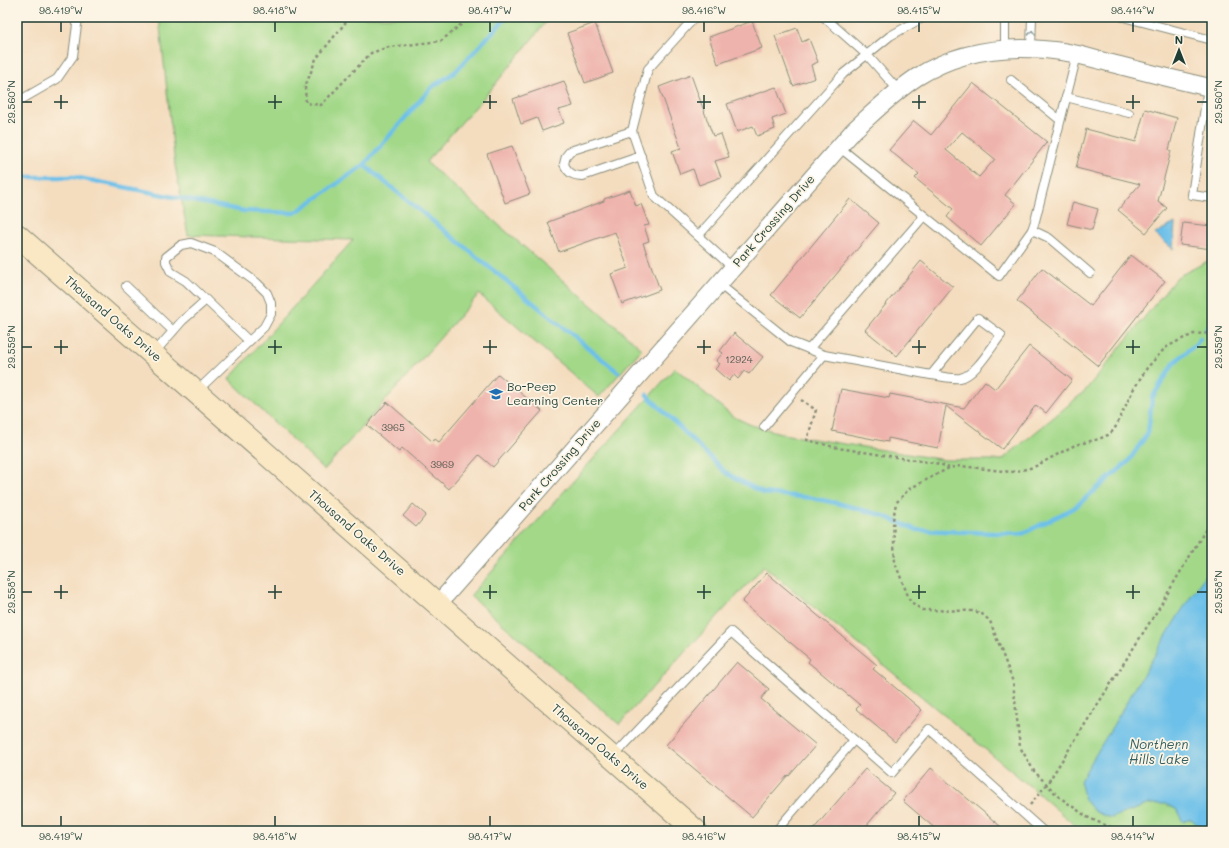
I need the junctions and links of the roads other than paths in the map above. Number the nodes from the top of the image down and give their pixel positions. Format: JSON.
{"nodes":[{"id":1,"x":78,"y":17,"type":"edge"},
{"id":2,"x":695,"y":17,"type":"edge"},
{"id":3,"x":824,"y":17,"type":"edge"},
{"id":4,"x":924,"y":17,"type":"edge"},
{"id":5,"x":1005,"y":17,"type":"edge"},
{"id":6,"x":1032,"y":17,"type":"edge"},
{"id":7,"x":1123,"y":17,"type":"edge"},
{"id":8,"x":1212,"y":40,"type":"edge"},
{"id":9,"x":1005,"y":48,"type":"junction"},
{"id":10,"x":1031,"y":48,"type":"junction"},
{"id":11,"x":867,"y":54,"type":"junction"},
{"id":12,"x":1077,"y":55,"type":"junction"},
{"id":13,"x":1011,"y":80,"type":"dead end"},
{"id":14,"x":1210,"y":88,"type":"edge"},
{"id":15,"x":899,"y":91,"type":"junction"},
{"id":16,"x":1066,"y":98,"type":"junction"},
{"id":17,"x":17,"y":102,"type":"edge"},
{"id":18,"x":1129,"y":113,"type":"dead end"},
{"id":19,"x":1060,"y":120,"type":"junction"},
{"id":20,"x":632,"y":131,"type":"junction"},
{"id":21,"x":839,"y":147,"type":"junction"},
{"id":22,"x":640,"y":156,"type":"junction"},
{"id":23,"x":1212,"y":198,"type":"edge"},
{"id":24,"x":924,"y":216,"type":"junction"},
{"id":25,"x":1032,"y":230,"type":"junction"},
{"id":26,"x":698,"y":236,"type":"junction"},
{"id":27,"x":24,"y":242,"type":"edge"},
{"id":28,"x":733,"y":268,"type":"junction"},
{"id":29,"x":1090,"y":273,"type":"dead end"},
{"id":30,"x":719,"y":284,"type":"junction"},
{"id":31,"x":126,"y":286,"type":"dead end"},
{"id":32,"x":206,"y":300,"type":"junction"},
{"id":33,"x":173,"y":331,"type":"junction"},
{"id":34,"x":249,"y":341,"type":"junction"},
{"id":35,"x":809,"y":349,"type":"junction"},
{"id":36,"x":153,"y":354,"type":"junction"},
{"id":37,"x":824,"y":355,"type":"junction"},
{"id":38,"x":932,"y":375,"type":"junction"},
{"id":39,"x":197,"y":392,"type":"junction"},
{"id":40,"x":764,"y":427,"type":"dead end"},
{"id":41,"x":438,"y":604,"type":"junction"},
{"id":42,"x":854,"y":740,"type":"junction"},
{"id":43,"x":613,"y":758,"type":"junction"},
{"id":44,"x":696,"y":831,"type":"edge"},
{"id":45,"x":776,"y":831,"type":"edge"},
{"id":46,"x":1043,"y":831,"type":"edge"}],
"edges":[{"from":1,"to":17,"type":"lane"},
{"from":2,"to":20,"type":"lane"},
{"from":3,"to":11,"type":"lane"},
{"from":4,"to":11,"type":"lane"},
{"from":5,"to":9,"type":"lane"},
{"from":10,"to":6,"type":"lane","one_way":true},
{"from":7,"to":8,"type":"lane"},
{"from":9,"to":10,"type":"street","name":"Park Crossing Drive"},
{"from":9,"to":15,"type":"street","name":"Park Crossing Drive"},
{"from":10,"to":12,"type":"street","name":"Park Crossing Drive"},
{"from":11,"to":15,"type":"lane"},
{"from":11,"to":26,"type":"lane"},
{"from":12,"to":14,"type":"street","name":"Park Crossing Drive"},
{"from":12,"to":16,"type":"lane"},
{"from":13,"to":19,"type":"lane"},
{"from":14,"to":23,"type":"lane"},
{"from":15,"to":21,"type":"street","name":"Park Crossing Drive"},
{"from":16,"to":18,"type":"lane"},
{"from":16,"to":19,"type":"lane"},
{"from":19,"to":25,"type":"lane"},
{"from":20,"to":22,"type":"lane"},
{"from":20,"to":22,"type":"lane"},
{"from":21,"to":24,"type":"lane"},
{"from":21,"to":28,"type":"street","name":"Park Crossing Drive"},
{"from":22,"to":26,"type":"lane"},
{"from":24,"to":25,"type":"lane"},
{"from":24,"to":35,"type":"lane"},
{"from":25,"to":29,"type":"lane"},
{"from":26,"to":28,"type":"lane"},
{"from":27,"to":36,"type":"main road","name":"Thousand Oaks Drive"},
{"from":28,"to":30,"type":"street","name":"Park Crossing Drive"},
{"from":30,"to":35,"type":"lane"},
{"from":30,"to":41,"type":"street","name":"Park Crossing Drive"},
{"from":31,"to":33,"type":"lane"},
{"from":32,"to":33,"type":"lane"},
{"from":32,"to":34,"type":"lane"},
{"from":32,"to":34,"type":"lane"},
{"from":33,"to":36,"type":"lane"},
{"from":34,"to":39,"type":"lane"},
{"from":35,"to":37,"type":"lane"},
{"from":36,"to":39,"type":"main road","name":"Thousand Oaks Drive"},
{"from":37,"to":38,"type":"lane"},
{"from":37,"to":40,"type":"lane"},
{"from":38,"to":38,"type":"lane"},
{"from":39,"to":41,"type":"main road","name":"Thousand Oaks Drive"},
{"from":41,"to":43,"type":"main road","name":"Thousand Oaks Drive"},
{"from":42,"to":43,"type":"lane"},
{"from":42,"to":45,"type":"lane"},
{"from":42,"to":46,"type":"lane"},
{"from":43,"to":44,"type":"main road","name":"Thousand Oaks Drive"}]}
